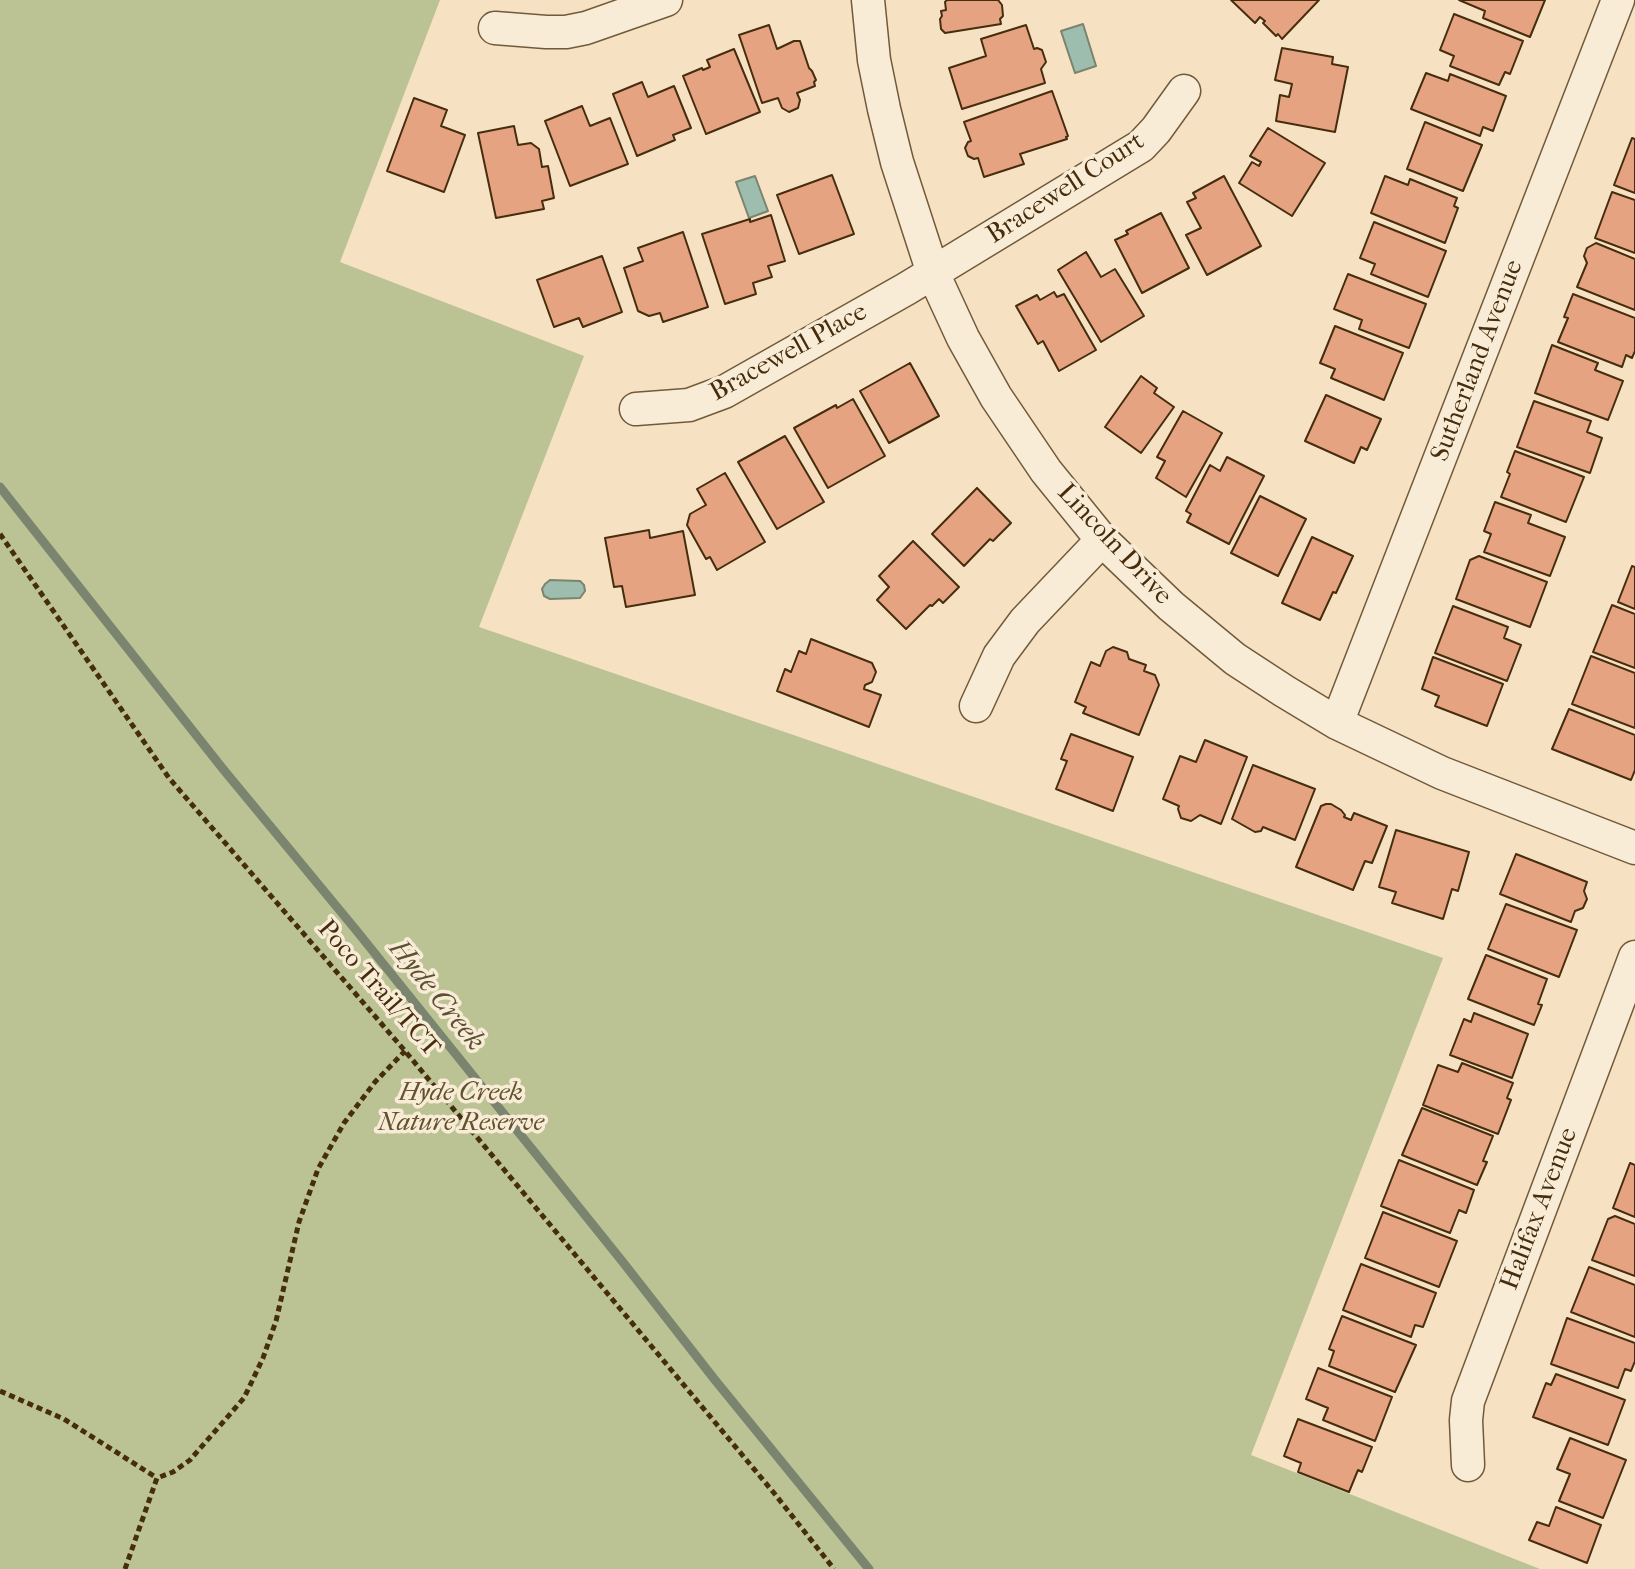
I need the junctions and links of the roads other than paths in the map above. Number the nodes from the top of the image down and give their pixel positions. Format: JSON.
{"nodes":[{"id":1,"x":666,"y":0,"type":"edge"},
{"id":2,"x":868,"y":0,"type":"edge"},
{"id":3,"x":1618,"y":0,"type":"edge"},
{"id":4,"x":495,"y":28,"type":"dead end"},
{"id":5,"x":1184,"y":91,"type":"dead end"},
{"id":6,"x":933,"y":273,"type":"junction"},
{"id":7,"x":636,"y":409,"type":"dead end"},
{"id":8,"x":1102,"y":540,"type":"junction"},
{"id":9,"x":976,"y":706,"type":"dead end"},
{"id":10,"x":1337,"y":723,"type":"junction"},
{"id":11,"x":1635,"y":848,"type":"edge"},
{"id":12,"x":1635,"y":957,"type":"edge"},
{"id":13,"x":1468,"y":1465,"type":"dead end"}],
"edges":[{"from":1,"to":4,"type":"street"},
{"from":2,"to":6,"type":"street","name":"Lincoln Drive"},
{"from":3,"to":10,"type":"street","name":"Sutherland Avenue"},
{"from":5,"to":6,"type":"street","name":"Bracewell Court"},
{"from":6,"to":7,"type":"street","name":"Bracewell Place"},
{"from":6,"to":8,"type":"street","name":"Lincoln Drive"},
{"from":8,"to":9,"type":"street"},
{"from":8,"to":10,"type":"street","name":"Lincoln Drive"},
{"from":10,"to":11,"type":"street","name":"Lincoln Drive"},
{"from":12,"to":13,"type":"street","name":"Halifax Avenue"}]}
